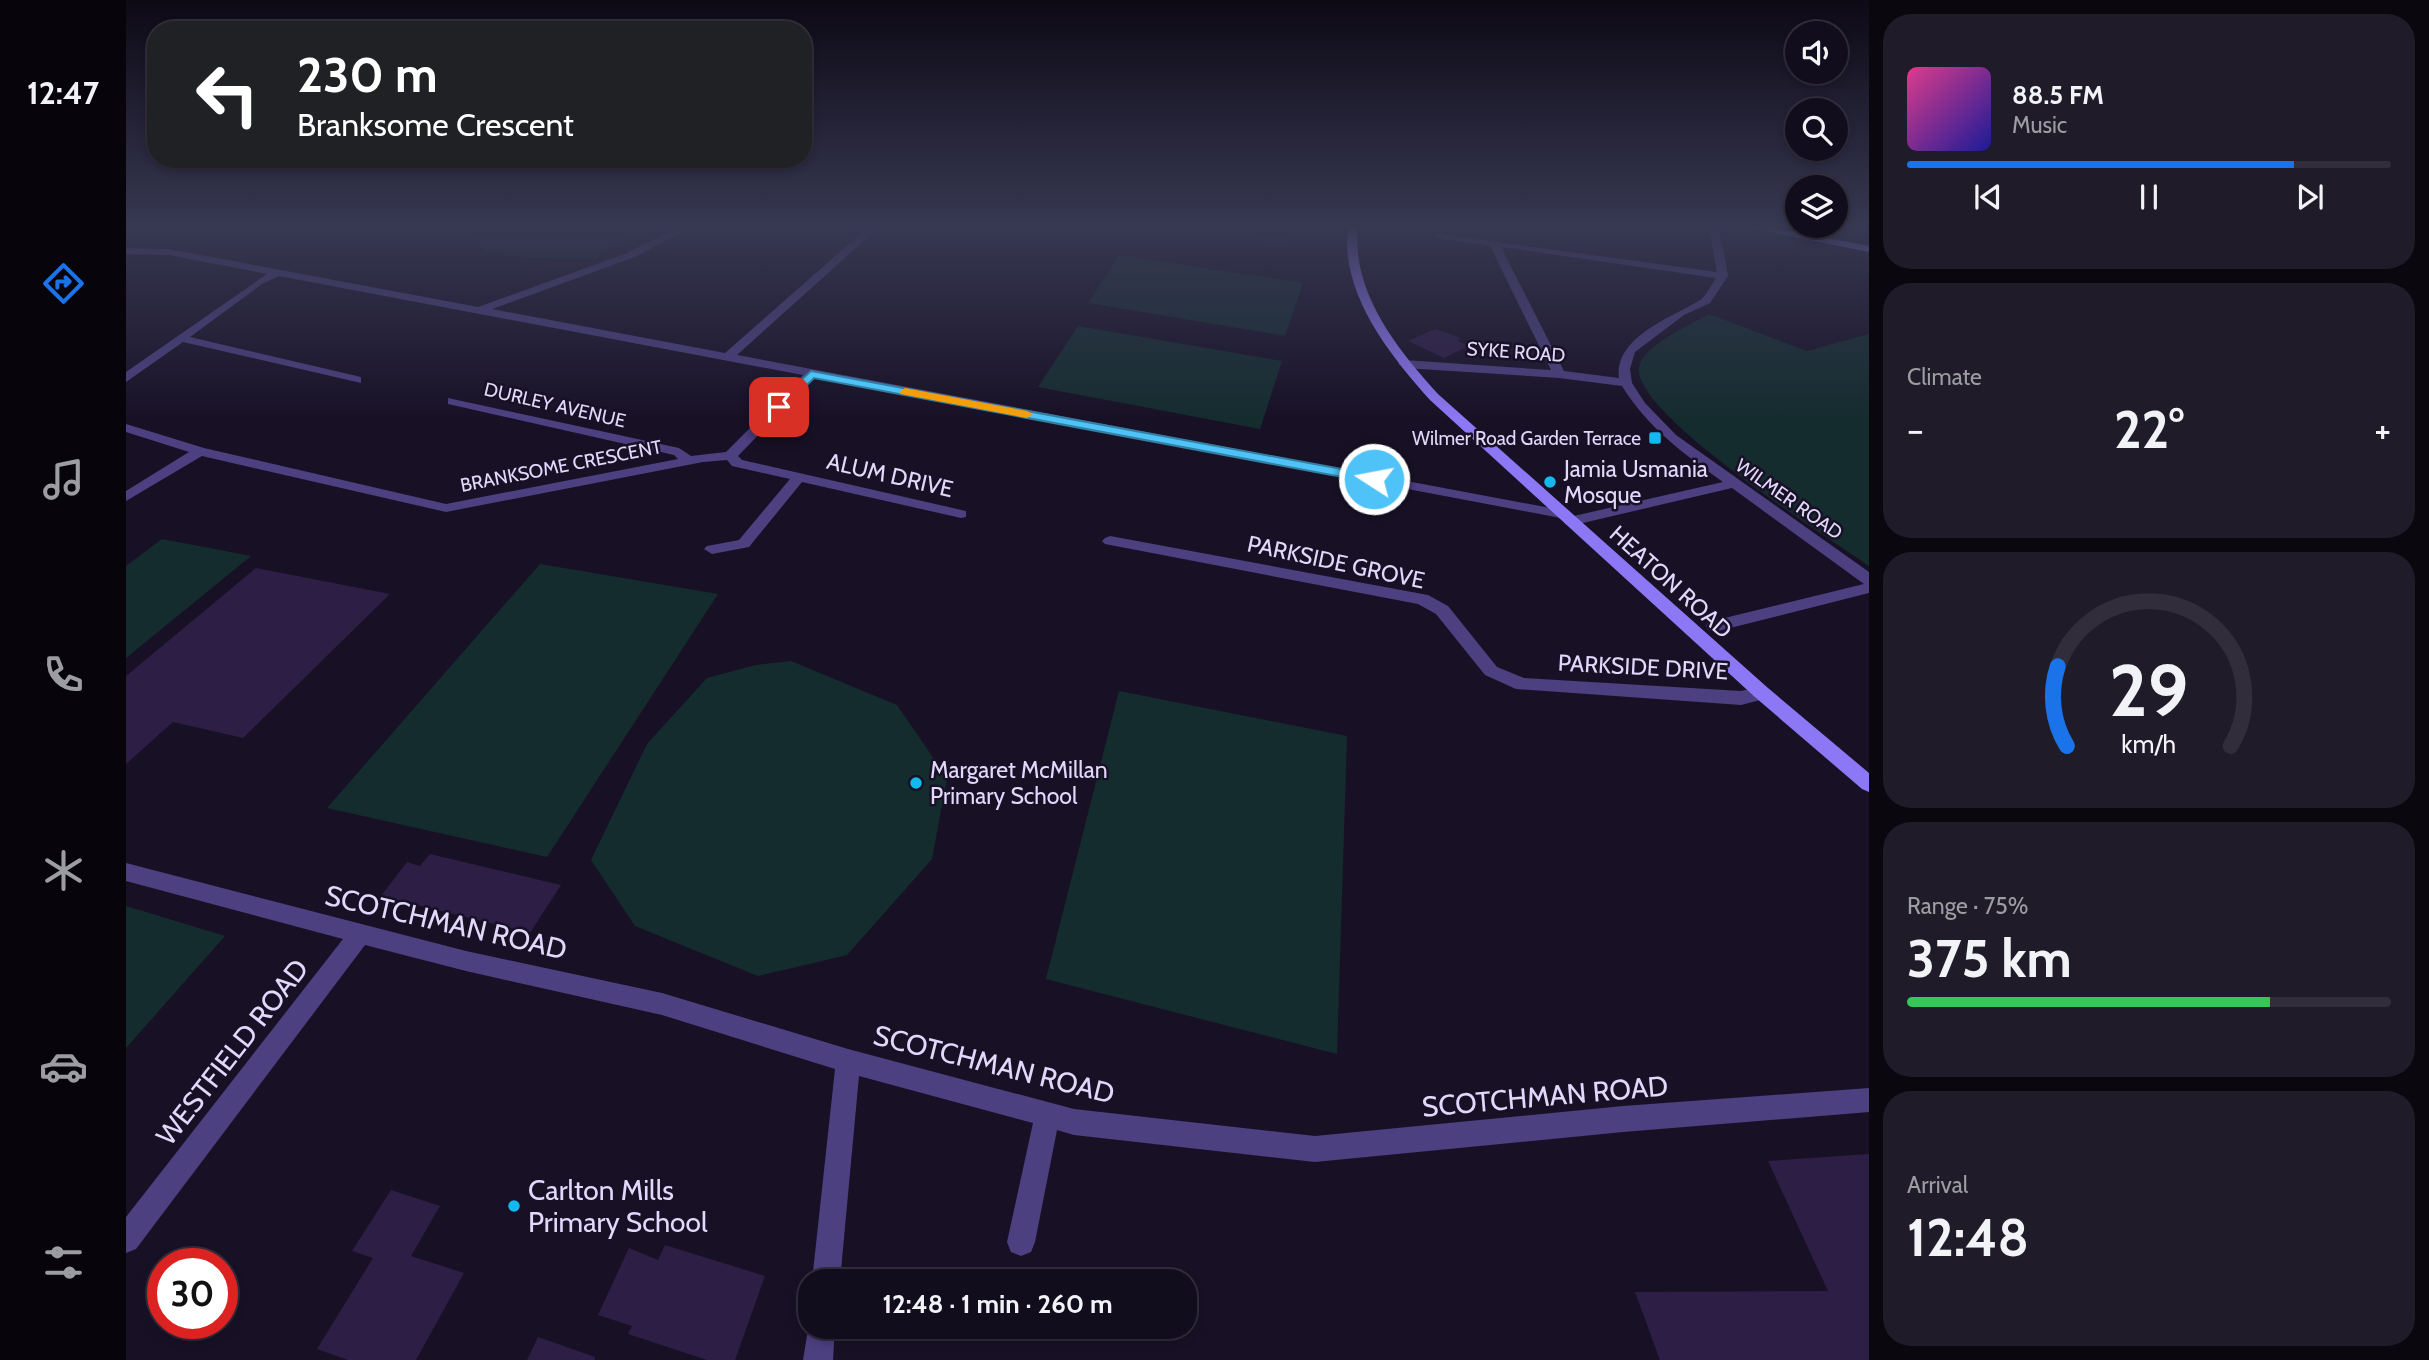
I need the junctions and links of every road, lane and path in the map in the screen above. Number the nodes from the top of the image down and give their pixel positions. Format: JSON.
{"nodes":[{"id":1,"x":245,"y":291,"type":"edge"},
{"id":2,"x":370,"y":291,"type":"edge"},
{"id":3,"x":531,"y":291,"type":"edge"},
{"id":4,"x":802,"y":291,"type":"edge"},
{"id":5,"x":1364,"y":291,"type":"edge"},
{"id":6,"x":1518,"y":291,"type":"edge"},
{"id":7,"x":1712,"y":291,"type":"edge"},
{"id":8,"x":475,"y":312,"type":"junction"},
{"id":9,"x":181,"y":338,"type":"junction"},
{"id":10,"x":727,"y":358,"type":"junction"},
{"id":11,"x":1404,"y":364,"type":"junction"},
{"id":12,"x":811,"y":374,"type":"junction"},
{"id":13,"x":1559,"y":374,"type":"junction"},
{"id":14,"x":126,"y":378,"type":"edge"},
{"id":15,"x":357,"y":380,"type":"dead end"},
{"id":16,"x":1626,"y":383,"type":"junction"},
{"id":17,"x":452,"y":401,"type":"dead end"},
{"id":18,"x":126,"y":428,"type":"edge"},
{"id":19,"x":200,"y":451,"type":"junction"},
{"id":20,"x":730,"y":456,"type":"junction"},
{"id":21,"x":688,"y":461,"type":"junction"},
{"id":22,"x":799,"y":477,"type":"junction"},
{"id":23,"x":1733,"y":484,"type":"junction"},
{"id":24,"x":126,"y":497,"type":"edge"},
{"id":25,"x":961,"y":514,"type":"dead end"},
{"id":26,"x":1565,"y":518,"type":"junction"},
{"id":27,"x":1110,"y":541,"type":"dead end"},
{"id":28,"x":712,"y":549,"type":"dead end"},
{"id":29,"x":1869,"y":580,"type":"edge"},
{"id":30,"x":1869,"y":588,"type":"edge"},
{"id":31,"x":1714,"y":626,"type":"dead end"},
{"id":32,"x":1522,"y":684,"type":"joint"},
{"id":33,"x":1762,"y":693,"type":"junction"},
{"id":34,"x":1869,"y":785,"type":"edge"},
{"id":35,"x":126,"y":872,"type":"edge"},
{"id":36,"x":360,"y":934,"type":"junction"},
{"id":37,"x":848,"y":1061,"type":"junction"},
{"id":38,"x":1869,"y":1100,"type":"edge"},
{"id":39,"x":1047,"y":1115,"type":"junction"},
{"id":40,"x":126,"y":1239,"type":"edge"},
{"id":41,"x":1021,"y":1242,"type":"dead end"},
{"id":42,"x":827,"y":1269,"type":"edge"},
{"id":43,"x":820,"y":1339,"type":"edge"},
{"id":44,"x":818,"y":1360,"type":"edge"}],
"edges":[{"from":1,"to":9,"type":"street"},
{"from":2,"to":8,"type":"street"},
{"from":3,"to":8,"type":"street"},
{"from":4,"to":10,"type":"street"},
{"from":5,"to":11,"type":"street","name":"HEATON ROAD"},
{"from":6,"to":13,"type":"street"},
{"from":7,"to":16,"type":"street"},
{"from":8,"to":10,"type":"street"},
{"from":9,"to":14,"type":"street"},
{"from":9,"to":15,"type":"street"},
{"from":10,"to":12,"type":"street"},
{"from":11,"to":13,"type":"street","name":"SYKE ROAD"},
{"from":11,"to":26,"type":"street","name":"HEATON ROAD"},
{"from":12,"to":20,"type":"street"},
{"from":12,"to":26,"type":"street"},
{"from":13,"to":16,"type":"street","name":"SYKE ROAD"},
{"from":16,"to":23,"type":"street","name":"WILMER ROAD"},
{"from":17,"to":21,"type":"street","name":"DURLEY AVENUE"},
{"from":18,"to":19,"type":"street","name":"BRANKSOME CRESCENT"},
{"from":19,"to":21,"type":"street","name":"BRANKSOME CRESCENT"},
{"from":19,"to":24,"type":"street"},
{"from":20,"to":21,"type":"street","name":"BRANKSOME CRESCENT"},
{"from":20,"to":22,"type":"street","name":"ALUM DRIVE"},
{"from":22,"to":25,"type":"street","name":"ALUM DRIVE"},
{"from":22,"to":28,"type":"street"},
{"from":23,"to":26,"type":"street"},
{"from":23,"to":29,"type":"street","name":"WILMER ROAD"},
{"from":26,"to":33,"type":"street","name":"HEATON ROAD"},
{"from":27,"to":32,"type":"street","name":"PARKSIDE GROVE"},
{"from":30,"to":31,"type":"street"},
{"from":32,"to":33,"type":"street","name":"PARKSIDE DRIVE"},
{"from":33,"to":34,"type":"street","name":"HEATON ROAD"},
{"from":35,"to":36,"type":"street","name":"SCOTCHMAN ROAD"},
{"from":36,"to":37,"type":"street","name":"SCOTCHMAN ROAD"},
{"from":36,"to":40,"type":"street","name":"WESTFIELD ROAD"},
{"from":37,"to":39,"type":"street","name":"SCOTCHMAN ROAD"},
{"from":37,"to":42,"type":"street"},
{"from":38,"to":39,"type":"street","name":"SCOTCHMAN ROAD"},
{"from":39,"to":41,"type":"street"},
{"from":43,"to":44,"type":"street"}]}
